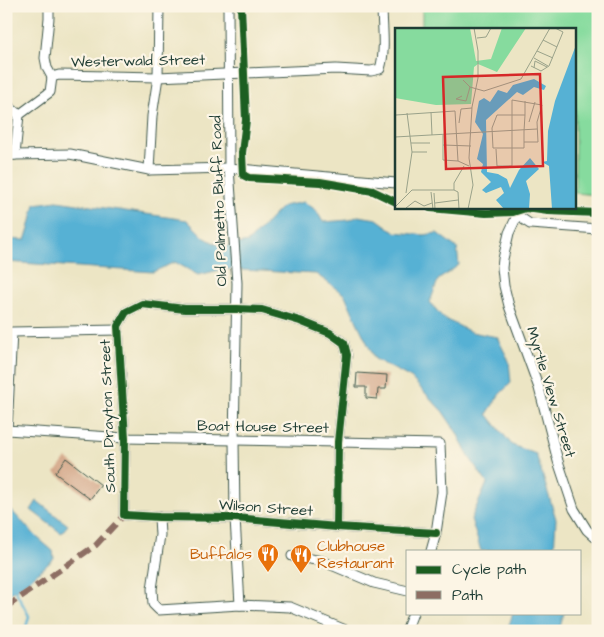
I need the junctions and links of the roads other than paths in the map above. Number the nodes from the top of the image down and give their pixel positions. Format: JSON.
{"nodes":[{"id":1,"x":49,"y":6,"type":"edge"},
{"id":2,"x":160,"y":6,"type":"edge"},
{"id":3,"x":228,"y":6,"type":"edge"},
{"id":4,"x":382,"y":6,"type":"edge"},
{"id":5,"x":228,"y":73,"type":"junction"},
{"id":6,"x":158,"y":76,"type":"junction"},
{"id":7,"x":52,"y":77,"type":"junction"},
{"id":8,"x":6,"y":104,"type":"edge"},
{"id":9,"x":19,"y":115,"type":"junction"},
{"id":10,"x":10,"y":155,"type":"edge"},
{"id":11,"x":229,"y":168,"type":"junction"},
{"id":12,"x":148,"y":170,"type":"junction"},
{"id":13,"x":395,"y":182,"type":"edge"},
{"id":14,"x":507,"y":209,"type":"edge"},
{"id":15,"x":517,"y":216,"type":"junction"},
{"id":16,"x":598,"y":229,"type":"edge"},
{"id":17,"x":237,"y":309,"type":"junction"},
{"id":18,"x":118,"y":330,"type":"junction"},
{"id":19,"x":7,"y":430,"type":"edge"},
{"id":20,"x":125,"y":438,"type":"junction"},
{"id":21,"x":234,"y":440,"type":"junction"},
{"id":22,"x":338,"y":442,"type":"junction"},
{"id":23,"x":124,"y":515,"type":"joint"},
{"id":24,"x":159,"y":517,"type":"junction"},
{"id":25,"x":235,"y":518,"type":"junction"},
{"id":26,"x":337,"y":527,"type":"junction"},
{"id":27,"x":436,"y":533,"type":"junction"},
{"id":28,"x":598,"y":540,"type":"edge"},
{"id":29,"x":431,"y":550,"type":"edge"},
{"id":30,"x":292,"y":556,"type":"dead end"},
{"id":31,"x":406,"y":591,"type":"edge"},
{"id":32,"x":240,"y":605,"type":"junction"},
{"id":33,"x":413,"y":614,"type":"edge"},
{"id":34,"x":348,"y":631,"type":"edge"},
{"id":35,"x":406,"y":631,"type":"edge"}],
"edges":[{"from":1,"to":7,"type":"street"},
{"from":2,"to":6,"type":"street"},
{"from":3,"to":5,"type":"street","name":"Old Palmetto Bluff Road"},
{"from":4,"to":5,"type":"street","name":"Westerwald Street"},
{"from":5,"to":6,"type":"street","name":"Westerwald Street"},
{"from":5,"to":11,"type":"street","name":"Old Palmetto Bluff Road"},
{"from":6,"to":7,"type":"street","name":"Westerwald Street"},
{"from":6,"to":12,"type":"street"},
{"from":7,"to":9,"type":"street","name":"Westerwald Street"},
{"from":8,"to":9,"type":"street"},
{"from":9,"to":10,"type":"street"},
{"from":10,"to":12,"type":"street"},
{"from":11,"to":12,"type":"street"},
{"from":11,"to":13,"type":"street"},
{"from":11,"to":17,"type":"street","name":"Old Palmetto Bluff Road"},
{"from":14,"to":15,"type":"street"},
{"from":15,"to":16,"type":"street"},
{"from":15,"to":28,"type":"street","name":"Myrtle View Street"},
{"from":17,"to":18,"type":"street","name":"South Drayton Street"},
{"from":17,"to":21,"type":"street","name":"Old Palmetto Bluff Road"},
{"from":17,"to":22,"type":"street","name":"South Drayton Street"},
{"from":18,"to":19,"type":"street"},
{"from":18,"to":20,"type":"street","name":"South Drayton Street"},
{"from":19,"to":20,"type":"street","name":"Boat House Street"},
{"from":20,"to":21,"type":"street","name":"Boat House Street"},
{"from":20,"to":23,"type":"street","name":"South Drayton Street"},
{"from":21,"to":22,"type":"street","name":"Boat House Street"},
{"from":21,"to":25,"type":"street","name":"Old Palmetto Bluff Road"},
{"from":22,"to":26,"type":"street"},
{"from":22,"to":27,"type":"street","name":"Boat House Street"},
{"from":23,"to":24,"type":"street","name":"Wilson Street"},
{"from":24,"to":25,"type":"street","name":"Wilson Street"},
{"from":24,"to":32,"type":"street"},
{"from":25,"to":26,"type":"street","name":"Wilson Street"},
{"from":25,"to":32,"type":"street","name":"Old Palmetto Bluff Road"},
{"from":26,"to":27,"type":"street","name":"Wilson Street"},
{"from":27,"to":29,"type":"street","name":"Boat House Street"},
{"from":30,"to":31,"type":"street"},
{"from":32,"to":34,"type":"street"},
{"from":33,"to":35,"type":"street"}]}
